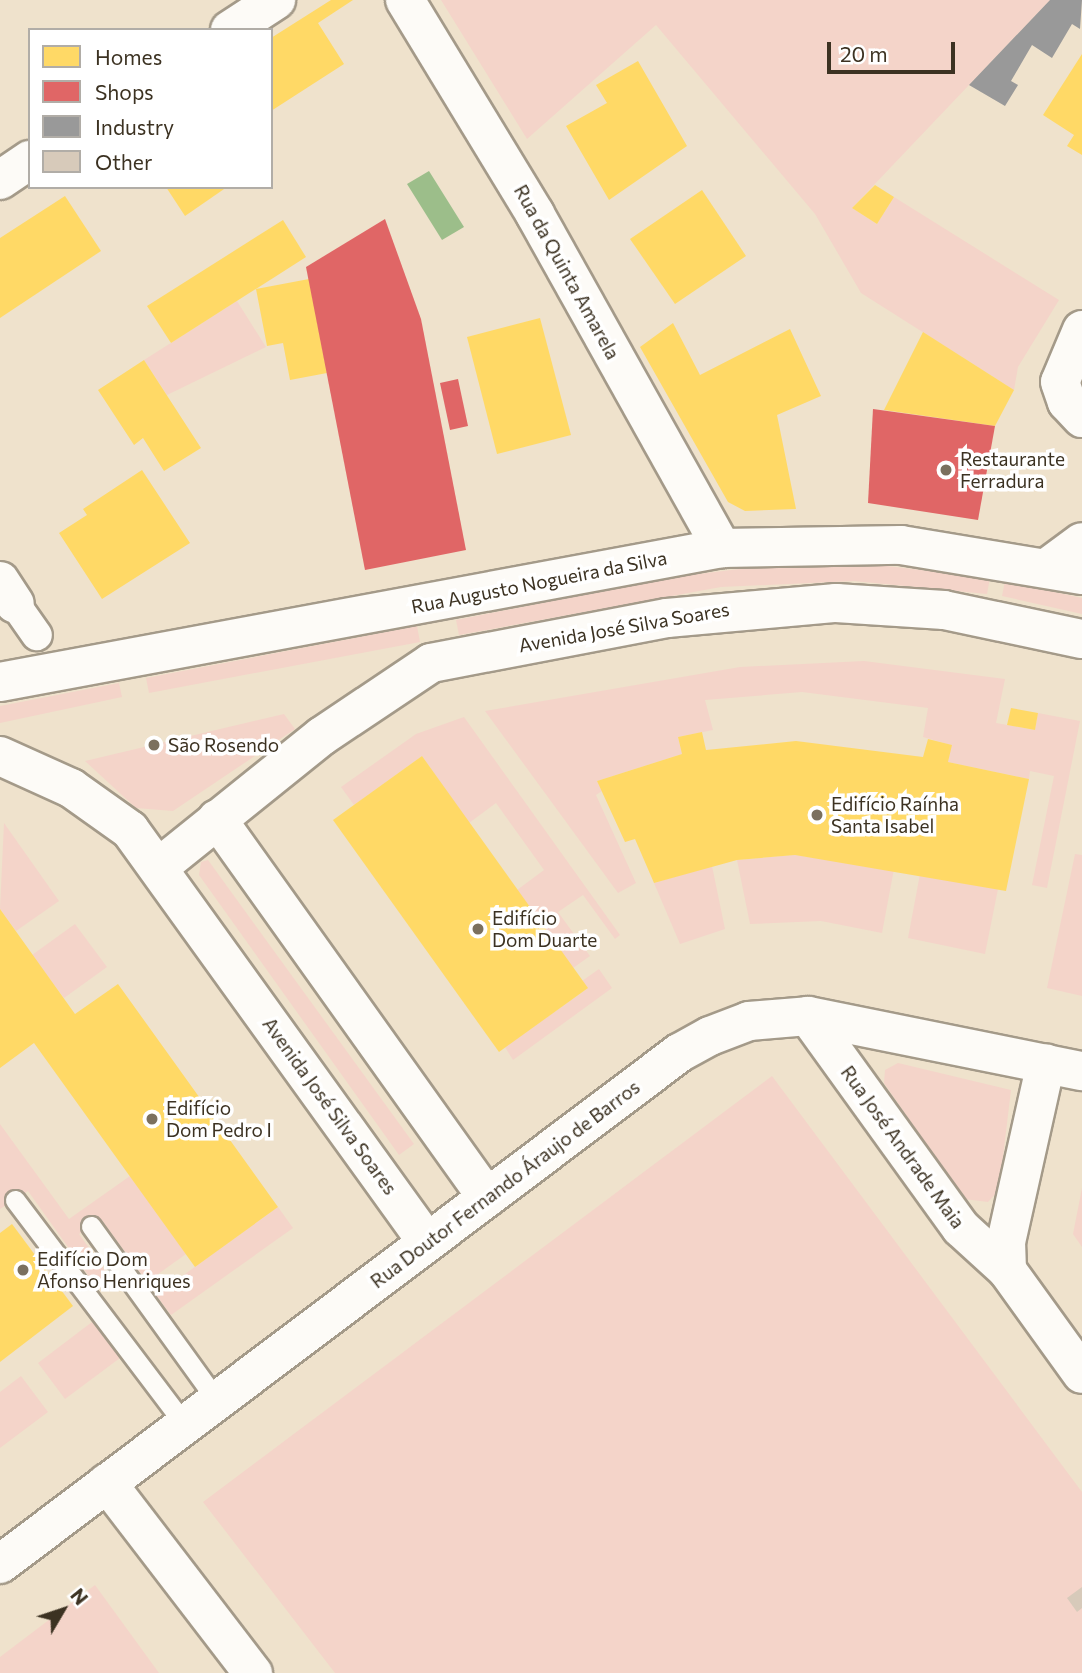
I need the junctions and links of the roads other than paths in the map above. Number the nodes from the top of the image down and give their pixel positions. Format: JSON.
{"nodes":[{"id":1,"x":276,"y":0,"type":"edge"},
{"id":2,"x":405,"y":0,"type":"edge"},
{"id":3,"x":233,"y":28,"type":"edge"},
{"id":4,"x":28,"y":161,"type":"edge"},
{"id":5,"x":0,"y":180,"type":"edge"},
{"id":6,"x":1082,"y":330,"type":"edge"},
{"id":7,"x":1082,"y":418,"type":"edge"},
{"id":8,"x":1082,"y":542,"type":"edge"},
{"id":9,"x":722,"y":548,"type":"junction"},
{"id":10,"x":1065,"y":571,"type":"edge"},
{"id":11,"x":8,"y":593,"type":"edge"},
{"id":12,"x":37,"y":635,"type":"dead end"},
{"id":13,"x":1082,"y":639,"type":"edge"},
{"id":14,"x":0,"y":682,"type":"edge"},
{"id":15,"x":0,"y":756,"type":"edge"},
{"id":16,"x":217,"y":819,"type":"junction"},
{"id":17,"x":159,"y":867,"type":"junction"},
{"id":18,"x":808,"y":1016,"type":"junction"},
{"id":19,"x":1064,"y":1067,"type":"edge"},
{"id":20,"x":487,"y":1197,"type":"junction"},
{"id":21,"x":15,"y":1200,"type":"dead end"},
{"id":22,"x":91,"y":1226,"type":"dead end"},
{"id":23,"x":427,"y":1242,"type":"junction"},
{"id":24,"x":1007,"y":1270,"type":"junction"},
{"id":25,"x":1082,"y":1374,"type":"edge"},
{"id":26,"x":217,"y":1401,"type":"junction"},
{"id":27,"x":184,"y":1425,"type":"junction"},
{"id":28,"x":107,"y":1483,"type":"junction"},
{"id":29,"x":0,"y":1564,"type":"edge"},
{"id":30,"x":253,"y":1673,"type":"edge"}],
"edges":[{"from":1,"to":3,"type":"street"},
{"from":2,"to":9,"type":"street","name":"Rua da Quinta Amarela"},
{"from":4,"to":5,"type":"street"},
{"from":6,"to":7,"type":"street"},
{"from":8,"to":10,"type":"street"},
{"from":9,"to":10,"type":"street","name":"Rua Augusto Nogueira da Silva"},
{"from":9,"to":14,"type":"street","name":"Rua Augusto Nogueira da Silva"},
{"from":11,"to":12,"type":"street"},
{"from":13,"to":16,"type":"street","name":"Avenida José Silva Soares"},
{"from":15,"to":17,"type":"street","name":"Avenida José Silva Soares"},
{"from":16,"to":17,"type":"street","name":"Avenida José Silva Soares"},
{"from":16,"to":20,"type":"street"},
{"from":17,"to":23,"type":"street","name":"Avenida José Silva Soares"},
{"from":18,"to":19,"type":"street","name":"Rua Doutor Fernando Áraujo de Barros"},
{"from":18,"to":20,"type":"street","name":"Rua Doutor Fernando Áraujo de Barros"},
{"from":18,"to":24,"type":"street","name":"Rua José Andrade Maia"},
{"from":19,"to":24,"type":"street"},
{"from":20,"to":23,"type":"street","name":"Rua Doutor Fernando Áraujo de Barros"},
{"from":21,"to":27,"type":"lane"},
{"from":22,"to":26,"type":"lane"},
{"from":23,"to":26,"type":"street","name":"Rua Doutor Fernando Áraujo de Barros"},
{"from":24,"to":25,"type":"street","name":"Rua José Andrade Maia"},
{"from":26,"to":27,"type":"street","name":"Rua Doutor Fernando Áraujo de Barros"},
{"from":27,"to":28,"type":"street","name":"Rua Doutor Fernando Áraujo de Barros"},
{"from":28,"to":29,"type":"street","name":"Rua Doutor Fernando Áraujo de Barros"},
{"from":28,"to":30,"type":"street"}]}
